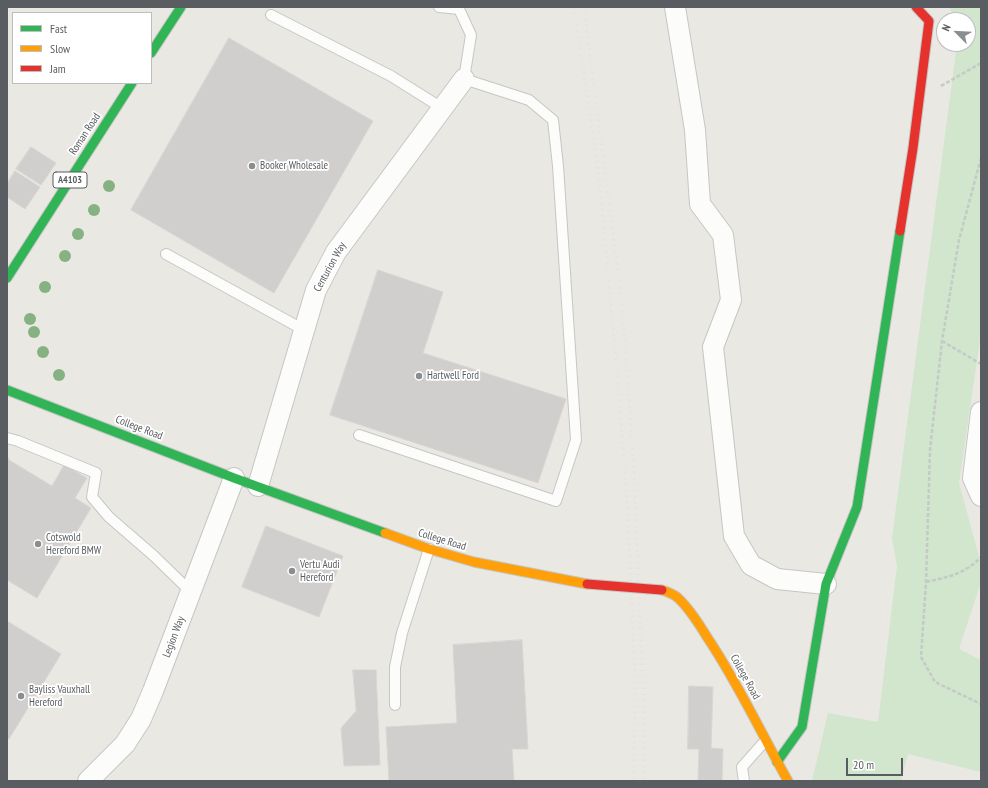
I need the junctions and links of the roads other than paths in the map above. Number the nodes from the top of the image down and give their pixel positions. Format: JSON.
{"nodes":[{"id":1,"x":181,"y":7,"type":"edge"},
{"id":2,"x":439,"y":7,"type":"edge"},
{"id":3,"x":675,"y":7,"type":"edge"},
{"id":4,"x":916,"y":7,"type":"edge"},
{"id":5,"x":460,"y":8,"type":"edge"},
{"id":6,"x":271,"y":14,"type":"dead end"},
{"id":7,"x":152,"y":52,"type":"edge"},
{"id":8,"x":464,"y":78,"type":"junction"},
{"id":9,"x":131,"y":84,"type":"edge"},
{"id":10,"x":442,"y":108,"type":"junction"},
{"id":11,"x":166,"y":254,"type":"dead end"},
{"id":12,"x":7,"y":278,"type":"edge"},
{"id":13,"x":304,"y":330,"type":"junction"},
{"id":14,"x":7,"y":390,"type":"edge"},
{"id":15,"x":981,"y":412,"type":"edge"},
{"id":16,"x":359,"y":435,"type":"dead end"},
{"id":17,"x":7,"y":438,"type":"edge"},
{"id":18,"x":234,"y":478,"type":"junction"},
{"id":19,"x":258,"y":486,"type":"junction"},
{"id":20,"x":981,"y":496,"type":"edge"},
{"id":21,"x":429,"y":549,"type":"junction"},
{"id":22,"x":826,"y":584,"type":"junction"},
{"id":23,"x":191,"y":592,"type":"junction"},
{"id":24,"x":395,"y":705,"type":"dead end"},
{"id":25,"x":765,"y":740,"type":"junction"},
{"id":26,"x":777,"y":762,"type":"junction"},
{"id":27,"x":88,"y":781,"type":"edge"},
{"id":28,"x":744,"y":781,"type":"edge"},
{"id":29,"x":788,"y":781,"type":"edge"}],
"edges":[{"from":1,"to":7,"type":"street"},
{"from":2,"to":5,"type":"lane"},
{"from":3,"to":22,"type":"street"},
{"from":4,"to":22,"type":"street"},
{"from":5,"to":8,"type":"lane"},
{"from":6,"to":10,"type":"lane"},
{"from":8,"to":10,"type":"street","name":"Centurion Way"},
{"from":8,"to":16,"type":"lane"},
{"from":9,"to":12,"type":"street","name":"Roman Road","number":"A4103"},
{"from":10,"to":13,"type":"street","name":"Centurion Way"},
{"from":11,"to":13,"type":"lane"},
{"from":13,"to":19,"type":"street","name":"Centurion Way"},
{"from":14,"to":18,"type":"street","name":"College Road"},
{"from":15,"to":20,"type":"street"},
{"from":17,"to":23,"type":"lane"},
{"from":18,"to":19,"type":"street","name":"College Road"},
{"from":18,"to":23,"type":"street","name":"Legion Way"},
{"from":19,"to":21,"type":"street","name":"College Road"},
{"from":21,"to":24,"type":"lane"},
{"from":21,"to":25,"type":"street","name":"College Road","bridge":true},
{"from":22,"to":26,"type":"street"},
{"from":23,"to":27,"type":"street","name":"Legion Way"},
{"from":25,"to":26,"type":"street","name":"College Road"},
{"from":25,"to":28,"type":"lane"},
{"from":26,"to":29,"type":"street","name":"College Road"}]}
